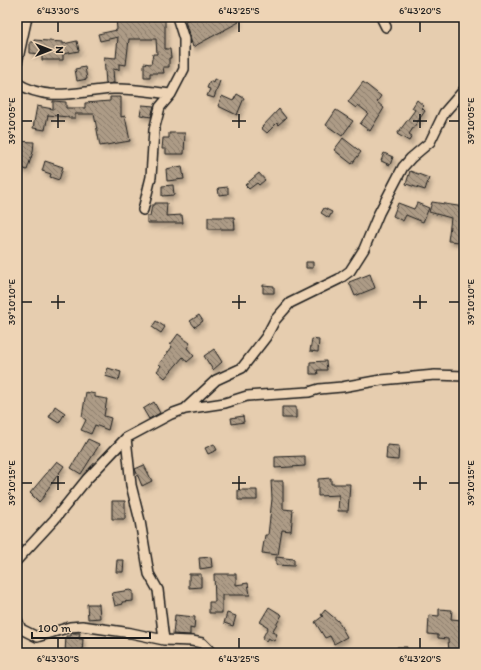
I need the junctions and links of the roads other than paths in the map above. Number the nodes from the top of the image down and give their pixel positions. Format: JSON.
{"nodes":[{"id":1,"x":27,"y":17,"type":"edge"},
{"id":2,"x":176,"y":17,"type":"edge"},
{"id":3,"x":381,"y":17,"type":"edge"},
{"id":4,"x":386,"y":27,"type":"dead end"},
{"id":5,"x":20,"y":32,"type":"edge"},
{"id":6,"x":17,"y":63,"type":"edge"},
{"id":7,"x":17,"y":83,"type":"edge"},
{"id":8,"x":464,"y":90,"type":"edge"},
{"id":9,"x":171,"y":94,"type":"junction"},
{"id":10,"x":143,"y":210,"type":"dead end"},
{"id":11,"x":464,"y":376,"type":"edge"},
{"id":12,"x":185,"y":409,"type":"junction"},
{"id":13,"x":126,"y":438,"type":"junction"},
{"id":14,"x":17,"y":560,"type":"edge"},
{"id":15,"x":17,"y":620,"type":"edge"},
{"id":16,"x":164,"y":640,"type":"junction"},
{"id":17,"x":212,"y":653,"type":"edge"}],
"edges":[{"from":1,"to":5,"type":"street"},
{"from":2,"to":9,"type":"street"},
{"from":3,"to":4,"type":"street"},
{"from":5,"to":6,"type":"street"},
{"from":7,"to":9,"type":"street"},
{"from":8,"to":12,"type":"street"},
{"from":9,"to":10,"type":"street"},
{"from":11,"to":12,"type":"street"},
{"from":12,"to":13,"type":"street"},
{"from":13,"to":14,"type":"street"},
{"from":13,"to":16,"type":"street"},
{"from":15,"to":16,"type":"street"},
{"from":16,"to":17,"type":"street"}]}
